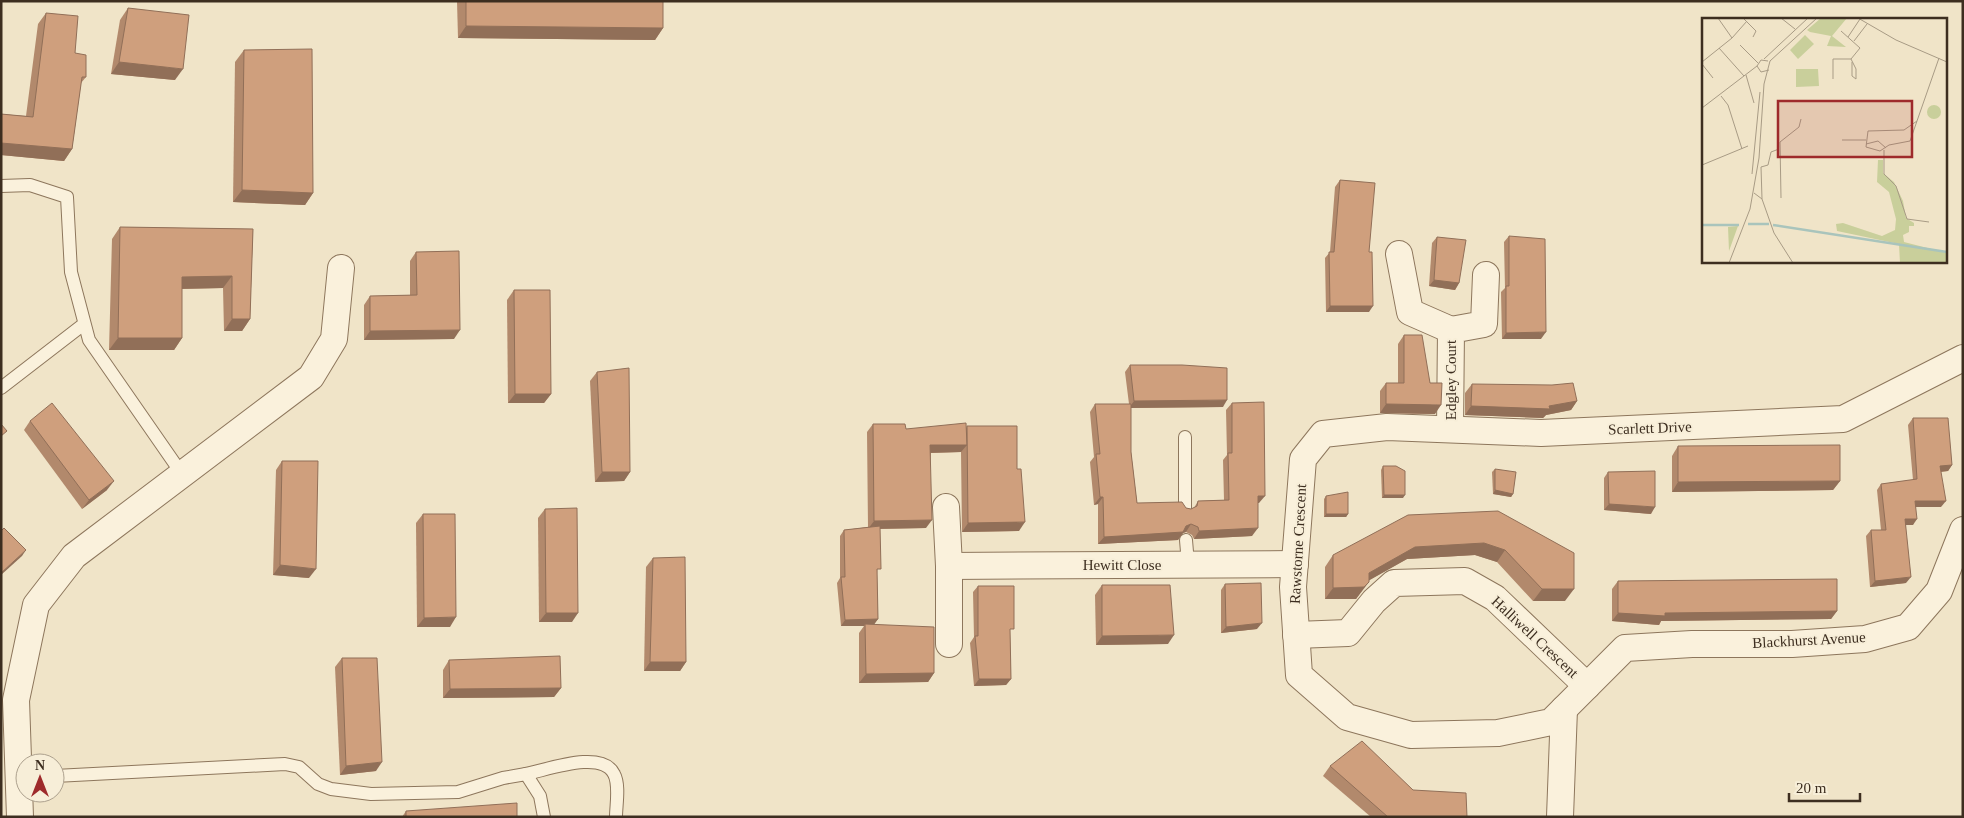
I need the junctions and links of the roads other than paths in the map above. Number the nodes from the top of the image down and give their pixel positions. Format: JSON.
{"nodes":[{"id":1,"x":1,"y":186,"type":"edge"},
{"id":2,"x":1399,"y":254,"type":"dead end"},
{"id":3,"x":341,"y":268,"type":"dead end"},
{"id":4,"x":1486,"y":275,"type":"dead end"},
{"id":5,"x":84,"y":324,"type":"junction"},
{"id":6,"x":1451,"y":330,"type":"junction"},
{"id":7,"x":1963,"y":358,"type":"edge"},
{"id":8,"x":1,"y":388,"type":"edge"},
{"id":9,"x":1450,"y":429,"type":"junction"},
{"id":10,"x":1324,"y":434,"type":"joint"},
{"id":11,"x":1185,"y":437,"type":"dead end"},
{"id":12,"x":182,"y":474,"type":"junction"},
{"id":13,"x":946,"y":507,"type":"dead end"},
{"id":14,"x":1185,"y":509,"type":"edge"},
{"id":15,"x":1963,"y":530,"type":"edge"},
{"id":16,"x":1295,"y":564,"type":"junction"},
{"id":17,"x":949,"y":566,"type":"junction"},
{"id":18,"x":1296,"y":635,"type":"junction"},
{"id":19,"x":949,"y":644,"type":"dead end"},
{"id":20,"x":1625,"y":648,"type":"joint"},
{"id":21,"x":1586,"y":686,"type":"junction"},
{"id":22,"x":8,"y":700,"type":"edge"},
{"id":23,"x":1564,"y":709,"type":"junction"},
{"id":24,"x":18,"y":753,"type":"edge"},
{"id":25,"x":526,"y":774,"type":"junction"},
{"id":26,"x":65,"y":775,"type":"edge"},
{"id":27,"x":21,"y":803,"type":"edge"},
{"id":28,"x":20,"y":817,"type":"edge"},
{"id":29,"x":544,"y":817,"type":"edge"},
{"id":30,"x":616,"y":817,"type":"edge"},
{"id":31,"x":1560,"y":817,"type":"edge"}],
"edges":[{"from":1,"to":5,"type":"lane"},
{"from":2,"to":6,"type":"street","name":"Edgley Court"},
{"from":3,"to":12,"type":"street"},
{"from":4,"to":6,"type":"street","name":"Edgley Court"},
{"from":5,"to":8,"type":"lane"},
{"from":5,"to":12,"type":"lane"},
{"from":6,"to":9,"type":"street","name":"Edgley Court"},
{"from":7,"to":9,"type":"street","name":"Scarlett Drive"},
{"from":9,"to":10,"type":"street","name":"Scarlett Drive"},
{"from":10,"to":16,"type":"street","name":"Rawstorne Crescent"},
{"from":11,"to":14,"type":"lane"},
{"from":12,"to":22,"type":"street"},
{"from":13,"to":17,"type":"street"},
{"from":15,"to":20,"type":"street","name":"Blackhurst Avenue"},
{"from":16,"to":17,"type":"street","name":"Hewitt Close"},
{"from":16,"to":18,"type":"street","name":"Rawstorne Crescent"},
{"from":17,"to":19,"type":"street"},
{"from":18,"to":21,"type":"street","name":"Halliwell Crescent"},
{"from":18,"to":23,"type":"street","name":"Rawstorne Crescent"},
{"from":20,"to":21,"type":"street","name":"Rawstorne Crescent"},
{"from":21,"to":23,"type":"street","name":"Rawstorne Crescent"},
{"from":22,"to":24,"type":"street"},
{"from":23,"to":31,"type":"street"},
{"from":25,"to":26,"type":"lane"},
{"from":25,"to":29,"type":"lane"},
{"from":25,"to":30,"type":"lane"},
{"from":27,"to":28,"type":"street"}]}
